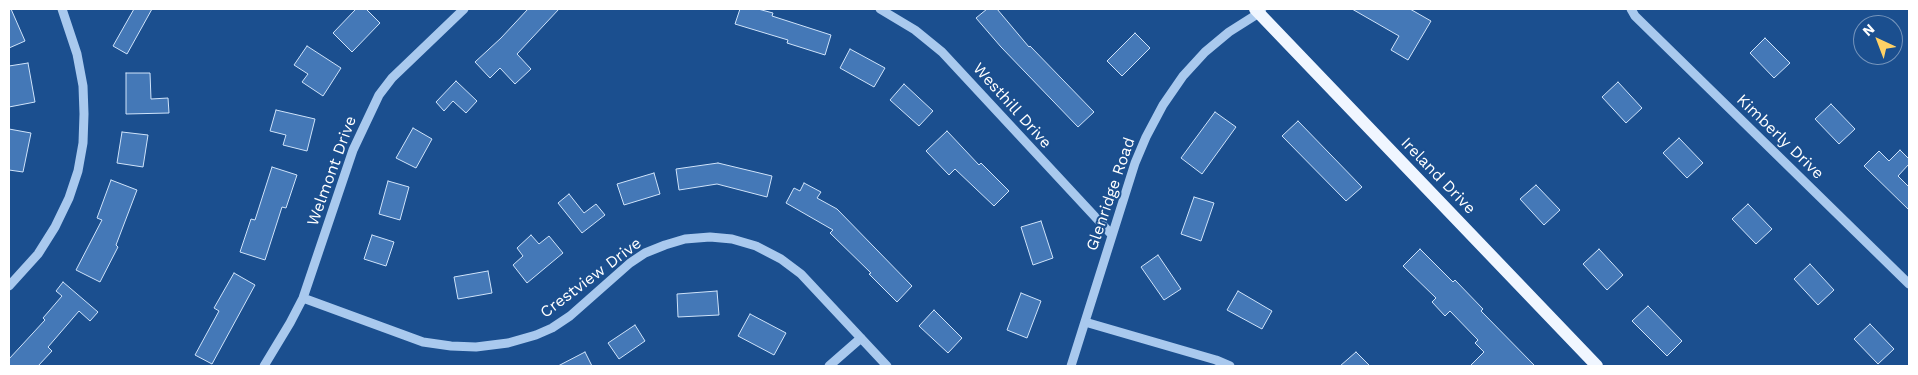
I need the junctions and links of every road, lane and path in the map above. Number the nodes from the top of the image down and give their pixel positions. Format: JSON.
{"nodes":[{"id":1,"x":62,"y":9,"type":"edge"},
{"id":2,"x":464,"y":9,"type":"edge"},
{"id":3,"x":880,"y":9,"type":"edge"},
{"id":4,"x":1632,"y":9,"type":"edge"},
{"id":5,"x":1259,"y":10,"type":"edge"},
{"id":6,"x":1112,"y":235,"type":"junction"},
{"id":7,"x":1909,"y":284,"type":"edge"},
{"id":8,"x":9,"y":286,"type":"edge"},
{"id":9,"x":303,"y":298,"type":"junction"},
{"id":10,"x":1085,"y":322,"type":"junction"},
{"id":11,"x":861,"y":338,"type":"junction"},
{"id":12,"x":264,"y":366,"type":"edge"},
{"id":13,"x":829,"y":366,"type":"edge"},
{"id":14,"x":887,"y":366,"type":"edge"},
{"id":15,"x":1071,"y":366,"type":"edge"},
{"id":16,"x":1230,"y":366,"type":"edge"},
{"id":17,"x":1596,"y":366,"type":"edge"}],
"edges":[{"from":1,"to":8,"type":"street"},
{"from":2,"to":9,"type":"street","name":"Welmont Drive"},
{"from":3,"to":6,"type":"street","name":"Westhill Drive"},
{"from":4,"to":7,"type":"street","name":"Kimberly Drive"},
{"from":5,"to":6,"type":"street","name":"Glenridge Road"},
{"from":5,"to":17,"type":"main road","name":"Ireland Drive"},
{"from":6,"to":10,"type":"street","name":"Glenridge Road"},
{"from":9,"to":11,"type":"street","name":"Crestview Drive"},
{"from":9,"to":12,"type":"street","name":"Welmont Drive"},
{"from":10,"to":15,"type":"street","name":"Glenridge Road"},
{"from":10,"to":16,"type":"street"},
{"from":11,"to":13,"type":"street"},
{"from":11,"to":14,"type":"street","name":"Crestview Drive"}]}
